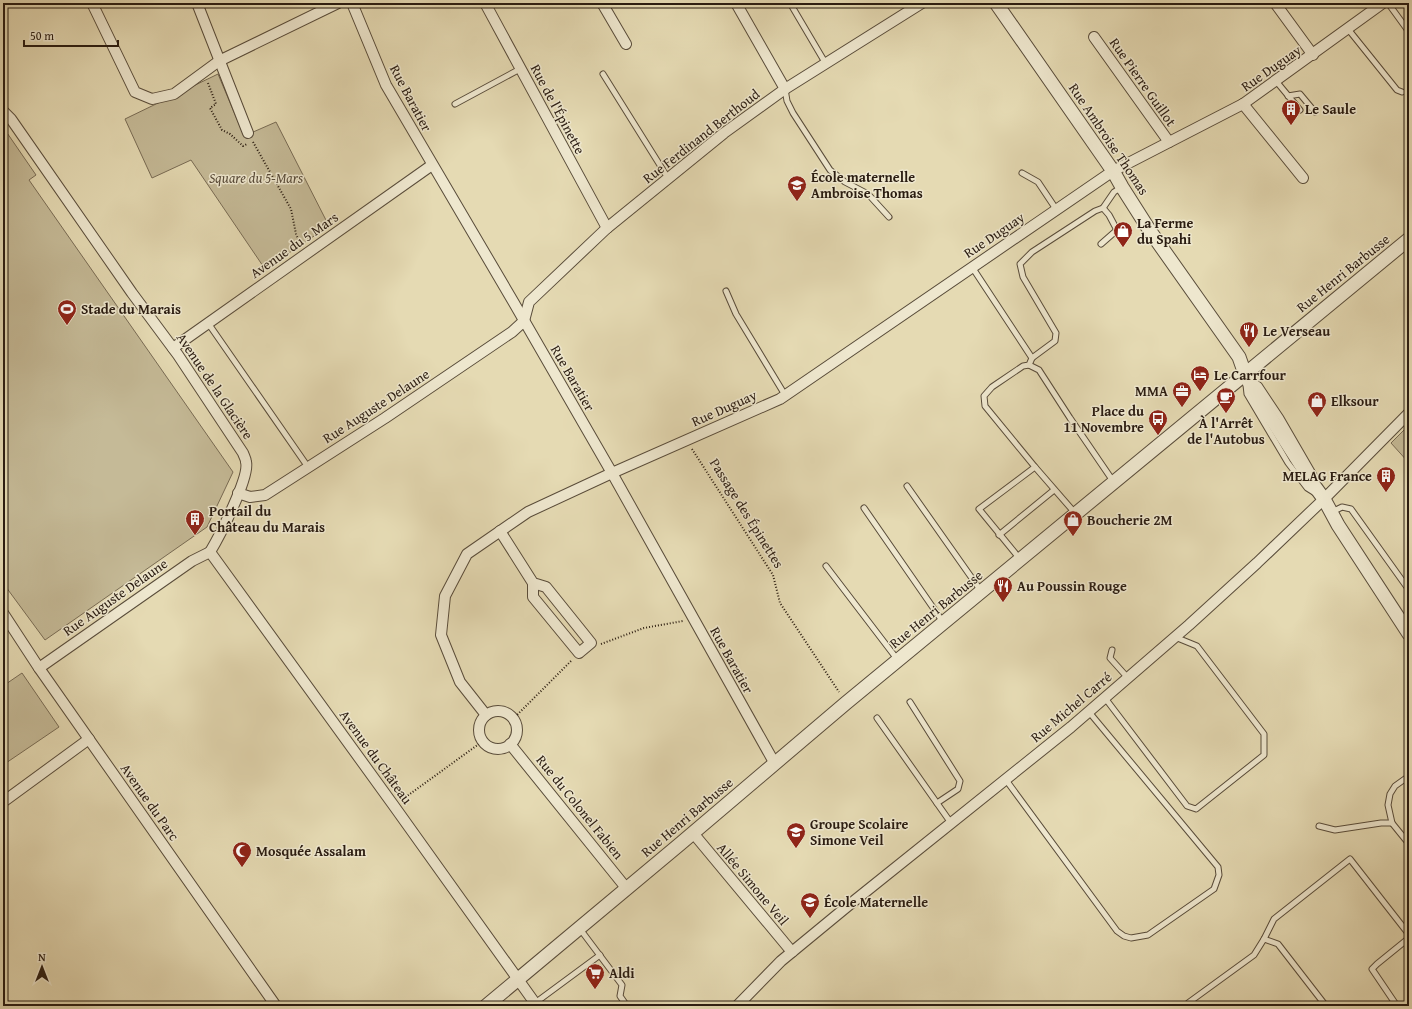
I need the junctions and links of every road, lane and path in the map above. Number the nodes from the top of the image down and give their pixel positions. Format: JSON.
{"nodes":[{"id":1,"x":92,"y":3,"type":"edge"},
{"id":2,"x":197,"y":3,"type":"edge"},
{"id":3,"x":338,"y":3,"type":"edge"},
{"id":4,"x":352,"y":3,"type":"edge"},
{"id":5,"x":484,"y":3,"type":"edge"},
{"id":6,"x":602,"y":3,"type":"edge"},
{"id":7,"x":736,"y":3,"type":"edge"},
{"id":8,"x":790,"y":3,"type":"edge"},
{"id":9,"x":922,"y":3,"type":"edge"},
{"id":10,"x":996,"y":3,"type":"edge"},
{"id":11,"x":1275,"y":3,"type":"edge"},
{"id":12,"x":1381,"y":4,"type":"edge"},
{"id":13,"x":1348,"y":29,"type":"junction"},
{"id":14,"x":1409,"y":32,"type":"edge"},
{"id":15,"x":1094,"y":37,"type":"dead end"},
{"id":16,"x":626,"y":44,"type":"dead end"},
{"id":17,"x":1313,"y":55,"type":"junction"},
{"id":18,"x":219,"y":61,"type":"junction"},
{"id":19,"x":826,"y":64,"type":"junction"},
{"id":20,"x":520,"y":69,"type":"junction"},
{"id":21,"x":205,"y":70,"type":"junction"},
{"id":22,"x":602,"y":74,"type":"dead end"},
{"id":23,"x":1276,"y":81,"type":"junction"},
{"id":24,"x":785,"y":89,"type":"junction"},
{"id":25,"x":1402,"y":92,"type":"dead end"},
{"id":26,"x":1288,"y":96,"type":"junction"},
{"id":27,"x":455,"y":104,"type":"dead end"},
{"id":28,"x":1244,"y":104,"type":"junction"},
{"id":29,"x":1300,"y":110,"type":"dead end"},
{"id":30,"x":3,"y":111,"type":"edge"},
{"id":31,"x":1315,"y":112,"type":"dead end"},
{"id":32,"x":248,"y":133,"type":"dead end"},
{"id":33,"x":1168,"y":142,"type":"junction"},
{"id":34,"x":432,"y":165,"type":"junction"},
{"id":35,"x":1113,"y":170,"type":"junction"},
{"id":36,"x":1022,"y":173,"type":"dead end"},
{"id":37,"x":668,"y":178,"type":"junction"},
{"id":38,"x":1302,"y":178,"type":"dead end"},
{"id":39,"x":1122,"y":187,"type":"junction"},
{"id":40,"x":1103,"y":208,"type":"junction"},
{"id":41,"x":1056,"y":209,"type":"junction"},
{"id":42,"x":889,"y":216,"type":"dead end"},
{"id":43,"x":607,"y":228,"type":"junction"},
{"id":44,"x":1409,"y":239,"type":"edge"},
{"id":45,"x":1101,"y":244,"type":"dead end"},
{"id":46,"x":305,"y":254,"type":"junction"},
{"id":47,"x":972,"y":267,"type":"junction"},
{"id":48,"x":726,"y":291,"type":"dead end"},
{"id":49,"x":524,"y":321,"type":"junction"},
{"id":50,"x":208,"y":323,"type":"junction"},
{"id":51,"x":173,"y":348,"type":"junction"},
{"id":52,"x":1032,"y":358,"type":"junction"},
{"id":53,"x":1029,"y":365,"type":"junction"},
{"id":54,"x":1245,"y":374,"type":"junction"},
{"id":55,"x":785,"y":395,"type":"junction"},
{"id":56,"x":1409,"y":413,"type":"edge"},
{"id":57,"x":686,"y":440,"type":"junction"},
{"id":58,"x":308,"y":467,"type":"junction"},
{"id":59,"x":1035,"y":467,"type":"junction"},
{"id":60,"x":612,"y":473,"type":"junction"},
{"id":61,"x":1115,"y":482,"type":"junction"},
{"id":62,"x":907,"y":486,"type":"dead end"},
{"id":63,"x":1054,"y":490,"type":"junction"},
{"id":64,"x":238,"y":493,"type":"junction"},
{"id":65,"x":1321,"y":502,"type":"junction"},
{"id":66,"x":864,"y":508,"type":"dead end"},
{"id":67,"x":1331,"y":513,"type":"junction"},
{"id":68,"x":1076,"y":514,"type":"junction"},
{"id":69,"x":500,"y":531,"type":"junction"},
{"id":70,"x":999,"y":534,"type":"junction"},
{"id":71,"x":210,"y":552,"type":"junction"},
{"id":72,"x":1021,"y":560,"type":"junction"},
{"id":73,"x":826,"y":566,"type":"dead end"},
{"id":74,"x":533,"y":583,"type":"junction"},
{"id":75,"x":1409,"y":590,"type":"edge"},
{"id":76,"x":981,"y":592,"type":"junction"},
{"id":77,"x":3,"y":613,"type":"edge"},
{"id":78,"x":693,"y":619,"type":"junction"},
{"id":79,"x":944,"y":623,"type":"junction"},
{"id":80,"x":1409,"y":634,"type":"edge"},
{"id":81,"x":1175,"y":637,"type":"junction"},
{"id":82,"x":600,"y":645,"type":"dead end"},
{"id":83,"x":1112,"y":650,"type":"dead end"},
{"id":84,"x":579,"y":653,"type":"junction"},
{"id":85,"x":898,"y":661,"type":"junction"},
{"id":86,"x":39,"y":668,"type":"junction"},
{"id":87,"x":1128,"y":678,"type":"junction"},
{"id":88,"x":1105,"y":698,"type":"junction"},
{"id":89,"x":910,"y":702,"type":"dead end"},
{"id":90,"x":846,"y":703,"type":"junction"},
{"id":91,"x":1089,"y":712,"type":"junction"},
{"id":92,"x":486,"y":715,"type":"junction"},
{"id":93,"x":877,"y":718,"type":"dead end"},
{"id":94,"x":513,"y":719,"type":"junction"},
{"id":95,"x":89,"y":739,"type":"junction"},
{"id":96,"x":483,"y":741,"type":"junction"},
{"id":97,"x":510,"y":744,"type":"junction"},
{"id":98,"x":775,"y":764,"type":"junction"},
{"id":99,"x":1409,"y":776,"type":"edge"},
{"id":100,"x":1006,"y":780,"type":"junction"},
{"id":101,"x":3,"y":802,"type":"edge"},
{"id":102,"x":937,"y":803,"type":"junction"},
{"id":103,"x":394,"y":806,"type":"junction"},
{"id":104,"x":951,"y":823,"type":"junction"},
{"id":105,"x":1392,"y":823,"type":"junction"},
{"id":106,"x":1319,"y":826,"type":"dead end"},
{"id":107,"x":693,"y":834,"type":"junction"},
{"id":108,"x":1409,"y":844,"type":"edge"},
{"id":109,"x":628,"y":889,"type":"junction"},
{"id":110,"x":580,"y":928,"type":"junction"},
{"id":111,"x":1264,"y":939,"type":"junction"},
{"id":112,"x":792,"y":952,"type":"junction"},
{"id":113,"x":600,"y":955,"type":"junction"},
{"id":114,"x":518,"y":980,"type":"junction"},
{"id":115,"x":536,"y":1005,"type":"edge"},
{"id":116,"x":276,"y":1006,"type":"edge"},
{"id":117,"x":486,"y":1006,"type":"edge"},
{"id":118,"x":627,"y":1006,"type":"edge"},
{"id":119,"x":737,"y":1006,"type":"edge"},
{"id":120,"x":1188,"y":1006,"type":"edge"},
{"id":121,"x":1326,"y":1006,"type":"edge"},
{"id":122,"x":1398,"y":1006,"type":"edge"}],
"edges":[{"from":1,"to":21,"type":"street"},
{"from":2,"to":18,"type":"street"},
{"from":3,"to":18,"type":"street"},
{"from":4,"to":34,"type":"street","name":"Rue Baratier"},
{"from":5,"to":20,"type":"street","name":"Rue de l'Épinette"},
{"from":6,"to":16,"type":"street"},
{"from":7,"to":24,"type":"street"},
{"from":8,"to":19,"type":"lane"},
{"from":9,"to":19,"type":"street","name":"Rue Ferdinand Berthoud"},
{"from":10,"to":35,"type":"street","name":"Rue Ambroise Thomas"},
{"from":11,"to":17,"type":"street"},
{"from":12,"to":13,"type":"street","name":"Rue Duguay"},
{"from":12,"to":14,"type":"lane"},
{"from":13,"to":17,"type":"street","name":"Rue Duguay"},
{"from":13,"to":25,"type":"lane"},
{"from":15,"to":33,"type":"street","name":"Rue Pierre Guillot"},
{"from":17,"to":23,"type":"street","name":"Rue Duguay"},
{"from":18,"to":21,"type":"street"},
{"from":18,"to":32,"type":"street"},
{"from":19,"to":24,"type":"street","name":"Rue Ferdinand Berthoud"},
{"from":20,"to":27,"type":"lane"},
{"from":20,"to":43,"type":"street","name":"Rue de l'Épinette"},
{"from":21,"to":46,"type":"path"},
{"from":22,"to":37,"type":"lane"},
{"from":23,"to":26,"type":"lane"},
{"from":23,"to":28,"type":"street","name":"Rue Duguay"},
{"from":24,"to":37,"type":"street","name":"Rue Ferdinand Berthoud"},
{"from":24,"to":42,"type":"lane"},
{"from":26,"to":29,"type":"lane"},
{"from":26,"to":31,"type":"lane"},
{"from":28,"to":33,"type":"street","name":"Rue Duguay"},
{"from":28,"to":38,"type":"street"},
{"from":30,"to":51,"type":"street","name":"Avenue de la Glacière"},
{"from":33,"to":35,"type":"street","name":"Rue Duguay"},
{"from":34,"to":46,"type":"street","name":"Avenue du 5 Mars"},
{"from":34,"to":49,"type":"street","name":"Rue Baratier"},
{"from":35,"to":39,"type":"street","name":"Rue Ambroise Thomas"},
{"from":35,"to":41,"type":"street","name":"Rue Duguay"},
{"from":36,"to":41,"type":"lane"},
{"from":37,"to":43,"type":"street","name":"Rue Ferdinand Berthoud"},
{"from":39,"to":40,"type":"lane"},
{"from":39,"to":54,"type":"street","name":"Rue Ambroise Thomas"},
{"from":40,"to":45,"type":"lane"},
{"from":40,"to":52,"type":"lane"},
{"from":41,"to":47,"type":"street","name":"Rue Duguay"},
{"from":43,"to":49,"type":"street","name":"Rue Ferdinand Berthoud"},
{"from":44,"to":54,"type":"street","name":"Rue Henri Barbusse"},
{"from":46,"to":50,"type":"street","name":"Avenue du 5 Mars"},
{"from":47,"to":52,"type":"lane"},
{"from":47,"to":55,"type":"street","name":"Rue Duguay"},
{"from":48,"to":55,"type":"lane"},
{"from":49,"to":58,"type":"street","name":"Rue Auguste Delaune"},
{"from":49,"to":60,"type":"street","name":"Rue Baratier"},
{"from":50,"to":51,"type":"street","name":"Avenue du 5 Mars"},
{"from":50,"to":58,"type":"lane"},
{"from":51,"to":64,"type":"street","name":"Avenue de la Glacière"},
{"from":52,"to":53,"type":"lane"},
{"from":53,"to":59,"type":"lane"},
{"from":53,"to":61,"type":"lane"},
{"from":54,"to":61,"type":"street","name":"Rue Henri Barbusse"},
{"from":54,"to":65,"type":"street"},
{"from":55,"to":57,"type":"street","name":"Rue Duguay"},
{"from":56,"to":65,"type":"street","name":"Rue Michel Carré"},
{"from":57,"to":60,"type":"street","name":"Rue Duguay"},
{"from":57,"to":90,"type":"path","name":"Passage des Épinettes"},
{"from":58,"to":64,"type":"street","name":"Rue Auguste Delaune"},
{"from":59,"to":63,"type":"lane"},
{"from":59,"to":70,"type":"lane"},
{"from":60,"to":69,"type":"street"},
{"from":60,"to":78,"type":"street","name":"Rue Baratier"},
{"from":61,"to":68,"type":"street","name":"Rue Henri Barbusse"},
{"from":62,"to":76,"type":"lane"},
{"from":63,"to":68,"type":"lane"},
{"from":63,"to":70,"type":"lane"},
{"from":64,"to":71,"type":"street","name":"Avenue de la Glacière"},
{"from":65,"to":67,"type":"street"},
{"from":65,"to":81,"type":"street","name":"Rue Michel Carré"},
{"from":66,"to":79,"type":"lane"},
{"from":67,"to":75,"type":"lane"},
{"from":67,"to":80,"type":"street"},
{"from":68,"to":72,"type":"street","name":"Rue Henri Barbusse"},
{"from":69,"to":74,"type":"street"},
{"from":69,"to":92,"type":"street"},
{"from":70,"to":72,"type":"lane"},
{"from":71,"to":86,"type":"street","name":"Rue Auguste Delaune"},
{"from":71,"to":103,"type":"street","name":"Avenue du Château"},
{"from":72,"to":76,"type":"street","name":"Rue Henri Barbusse"},
{"from":73,"to":85,"type":"lane"},
{"from":74,"to":84,"type":"street"},
{"from":74,"to":84,"type":"street"},
{"from":76,"to":79,"type":"street","name":"Rue Henri Barbusse"},
{"from":77,"to":86,"type":"street","name":"Avenue du Parc"},
{"from":78,"to":82,"type":"path"},
{"from":78,"to":98,"type":"street","name":"Rue Baratier"},
{"from":79,"to":85,"type":"street","name":"Rue Henri Barbusse"},
{"from":81,"to":87,"type":"street","name":"Rue Michel Carré"},
{"from":81,"to":88,"type":"lane"},
{"from":83,"to":87,"type":"lane"},
{"from":84,"to":94,"type":"path"},
{"from":85,"to":90,"type":"street","name":"Rue Henri Barbusse"},
{"from":86,"to":95,"type":"street","name":"Avenue du Parc"},
{"from":87,"to":88,"type":"street","name":"Rue Michel Carré"},
{"from":88,"to":91,"type":"street","name":"Rue Michel Carré"},
{"from":89,"to":102,"type":"lane"},
{"from":90,"to":98,"type":"street","name":"Rue Henri Barbusse"},
{"from":91,"to":100,"type":"street","name":"Rue Michel Carré"},
{"from":91,"to":100,"type":"lane"},
{"from":92,"to":94,"type":"street"},
{"from":92,"to":96,"type":"street"},
{"from":93,"to":102,"type":"lane"},
{"from":94,"to":97,"type":"street"},
{"from":95,"to":101,"type":"street"},
{"from":95,"to":116,"type":"street","name":"Avenue du Parc"},
{"from":96,"to":97,"type":"street"},
{"from":96,"to":103,"type":"path"},
{"from":97,"to":109,"type":"street","name":"Rue du Colonel Fabien"},
{"from":98,"to":107,"type":"street","name":"Rue Henri Barbusse"},
{"from":99,"to":105,"type":"lane"},
{"from":100,"to":104,"type":"street","name":"Rue Michel Carré"},
{"from":102,"to":104,"type":"lane"},
{"from":103,"to":114,"type":"street","name":"Avenue du Château"},
{"from":104,"to":112,"type":"street","name":"Rue Michel Carré"},
{"from":105,"to":106,"type":"lane"},
{"from":105,"to":108,"type":"lane"},
{"from":107,"to":109,"type":"street","name":"Rue Henri Barbusse"},
{"from":107,"to":112,"type":"street","name":"Allée Simone Veil"},
{"from":109,"to":110,"type":"street","name":"Rue Henri Barbusse"},
{"from":110,"to":113,"type":"lane"},
{"from":110,"to":114,"type":"street","name":"Rue Henri Barbusse"},
{"from":111,"to":120,"type":"lane"},
{"from":111,"to":121,"type":"lane"},
{"from":111,"to":122,"type":"lane"},
{"from":112,"to":119,"type":"street","name":"Rue Michel Carré"},
{"from":113,"to":115,"type":"lane"},
{"from":113,"to":118,"type":"lane"},
{"from":114,"to":115,"type":"street","name":"Avenue du Château"},
{"from":114,"to":117,"type":"street","name":"Rue Henri Barbusse"}]}
